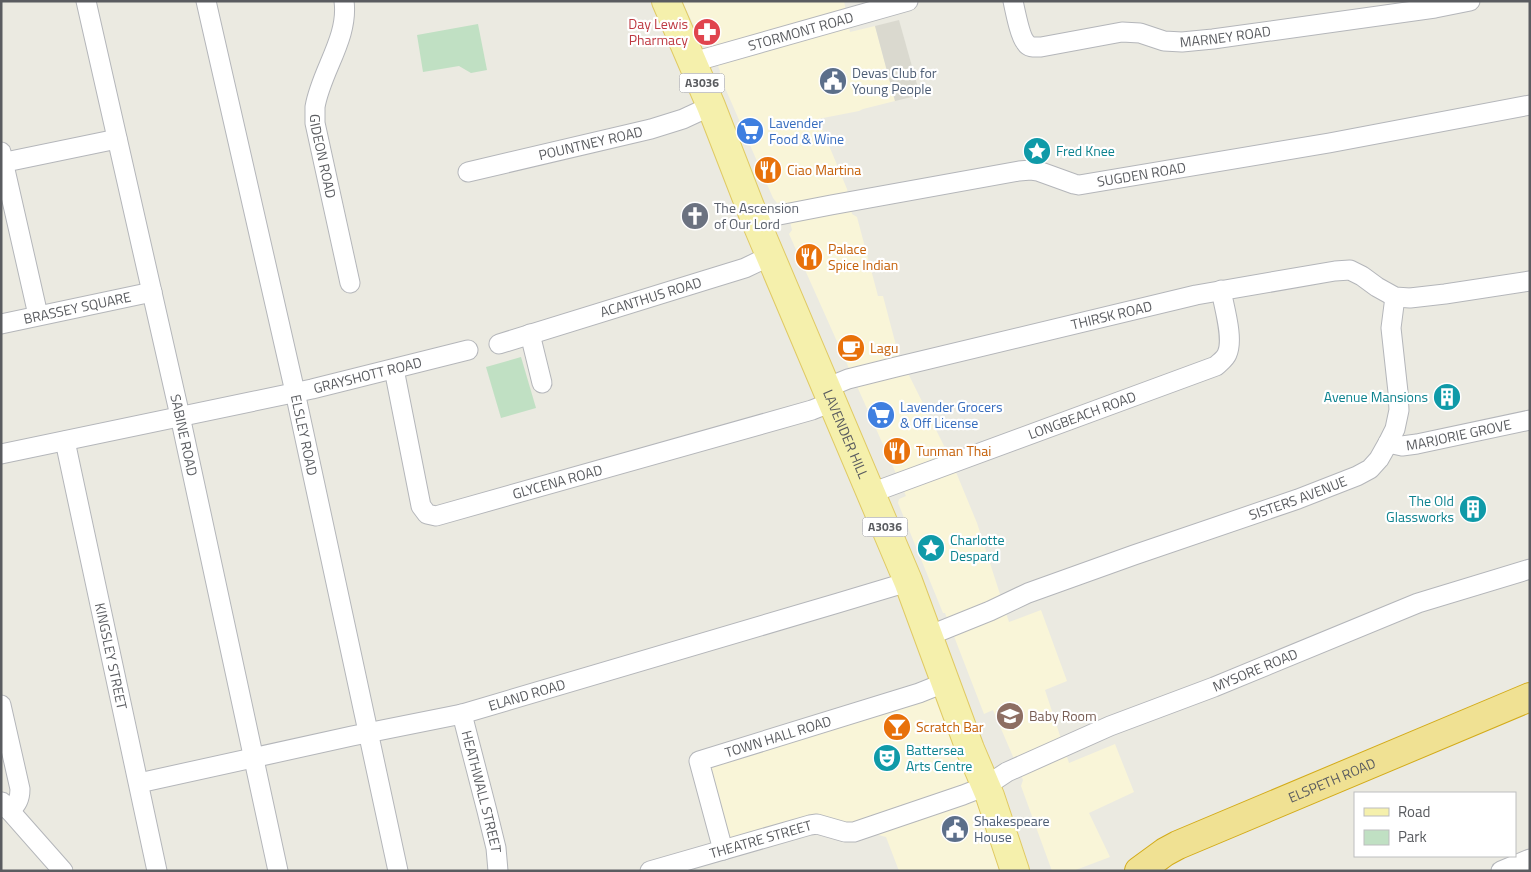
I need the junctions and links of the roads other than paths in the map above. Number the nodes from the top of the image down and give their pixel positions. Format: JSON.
{"nodes":[{"id":1,"x":86,"y":1,"type":"edge"},
{"id":2,"x":206,"y":1,"type":"edge"},
{"id":3,"x":344,"y":1,"type":"edge"},
{"id":4,"x":666,"y":1,"type":"edge"},
{"id":5,"x":908,"y":1,"type":"edge"},
{"id":6,"x":1013,"y":1,"type":"edge"},
{"id":7,"x":1470,"y":1,"type":"edge"},
{"id":8,"x":693,"y":62,"type":"junction"},
{"id":9,"x":1530,"y":105,"type":"edge"},
{"id":10,"x":711,"y":106,"type":"junction"},
{"id":11,"x":117,"y":139,"type":"junction"},
{"id":12,"x":2,"y":159,"type":"edge"},
{"id":13,"x":468,"y":172,"type":"dead end"},
{"id":14,"x":756,"y":222,"type":"junction"},
{"id":15,"x":770,"y":256,"type":"junction"},
{"id":16,"x":1530,"y":281,"type":"edge"},
{"id":17,"x":350,"y":284,"type":"dead end"},
{"id":18,"x":1221,"y":290,"type":"junction"},
{"id":19,"x":152,"y":292,"type":"junction"},
{"id":20,"x":1395,"y":297,"type":"junction"},
{"id":21,"x":38,"y":315,"type":"junction"},
{"id":22,"x":1,"y":324,"type":"edge"},
{"id":23,"x":530,"y":334,"type":"junction"},
{"id":24,"x":499,"y":344,"type":"dead end"},
{"id":25,"x":468,"y":350,"type":"dead end"},
{"id":26,"x":394,"y":369,"type":"junction"},
{"id":27,"x":542,"y":383,"type":"dead end"},
{"id":28,"x":295,"y":392,"type":"junction"},
{"id":29,"x":829,"y":395,"type":"junction"},
{"id":30,"x":180,"y":416,"type":"junction"},
{"id":31,"x":1530,"y":420,"type":"edge"},
{"id":32,"x":65,"y":441,"type":"junction"},
{"id":33,"x":1388,"y":443,"type":"junction"},
{"id":34,"x":1,"y":454,"type":"edge"},
{"id":35,"x":871,"y":493,"type":"junction"},
{"id":36,"x":1530,"y":569,"type":"edge"},
{"id":37,"x":908,"y":581,"type":"junction"},
{"id":38,"x":928,"y":636,"type":"junction"},
{"id":39,"x":944,"y":683,"type":"junction"},
{"id":40,"x":1530,"y":697,"type":"edge"},
{"id":41,"x":1,"y":705,"type":"edge"},
{"id":42,"x":462,"y":714,"type":"junction"},
{"id":43,"x":368,"y":733,"type":"junction"},
{"id":44,"x":254,"y":758,"type":"junction"},
{"id":45,"x":139,"y":783,"type":"junction"},
{"id":46,"x":986,"y":786,"type":"junction"},
{"id":47,"x":6,"y":806,"type":"edge"},
{"id":48,"x":723,"y":850,"type":"junction"},
{"id":49,"x":1530,"y":859,"type":"edge"},
{"id":50,"x":63,"y":871,"type":"edge"},
{"id":51,"x":157,"y":871,"type":"edge"},
{"id":52,"x":278,"y":871,"type":"edge"},
{"id":53,"x":398,"y":871,"type":"edge"},
{"id":54,"x":498,"y":871,"type":"edge"},
{"id":55,"x":650,"y":871,"type":"edge"},
{"id":56,"x":1015,"y":871,"type":"edge"},
{"id":57,"x":1139,"y":871,"type":"edge"},
{"id":58,"x":1501,"y":871,"type":"edge"}],
"edges":[{"from":1,"to":11,"type":"street","name":"SABINE ROAD"},
{"from":2,"to":28,"type":"street","name":"ELSLEY ROAD"},
{"from":3,"to":17,"type":"street","name":"GIDEON ROAD"},
{"from":4,"to":8,"type":"main road","name":"LAVENDER HILL","number":"A3036"},
{"from":5,"to":8,"type":"street","name":"STORMONT ROAD"},
{"from":6,"to":7,"type":"street","name":"MARNEY ROAD"},
{"from":8,"to":10,"type":"main road","name":"LAVENDER HILL","number":"A3036"},
{"from":9,"to":14,"type":"street","name":"SUGDEN ROAD"},
{"from":10,"to":13,"type":"street","name":"POUNTNEY ROAD"},
{"from":10,"to":14,"type":"main road","name":"LAVENDER HILL","number":"A3036"},
{"from":11,"to":12,"type":"street"},
{"from":11,"to":19,"type":"street","name":"SABINE ROAD"},
{"from":12,"to":21,"type":"street"},
{"from":14,"to":15,"type":"main road","name":"LAVENDER HILL","number":"A3036"},
{"from":15,"to":23,"type":"street","name":"ACANTHUS ROAD"},
{"from":15,"to":29,"type":"main road","name":"LAVENDER HILL","number":"A3036"},
{"from":16,"to":20,"type":"street"},
{"from":18,"to":20,"type":"street","name":"THIRSK ROAD"},
{"from":18,"to":29,"type":"street","name":"THIRSK ROAD"},
{"from":18,"to":35,"type":"street","name":"LONGBEACH ROAD"},
{"from":19,"to":21,"type":"street","name":"BRASSEY SQUARE"},
{"from":19,"to":30,"type":"street","name":"SABINE ROAD"},
{"from":20,"to":33,"type":"street","name":"SISTERS AVENUE"},
{"from":21,"to":22,"type":"street","name":"BRASSEY SQUARE"},
{"from":23,"to":24,"type":"street","name":"ACANTHUS ROAD"},
{"from":23,"to":27,"type":"street"},
{"from":25,"to":26,"type":"street","name":"GRAYSHOTT ROAD"},
{"from":26,"to":28,"type":"street","name":"GRAYSHOTT ROAD"},
{"from":26,"to":29,"type":"street","name":"GLYCENA ROAD"},
{"from":28,"to":30,"type":"street","name":"GRAYSHOTT ROAD"},
{"from":28,"to":43,"type":"street","name":"ELSLEY ROAD"},
{"from":29,"to":35,"type":"main road","name":"LAVENDER HILL","number":"A3036"},
{"from":30,"to":32,"type":"street","name":"GRAYSHOTT ROAD"},
{"from":30,"to":44,"type":"street","name":"SABINE ROAD"},
{"from":31,"to":33,"type":"street","name":"MARJORIE GROVE"},
{"from":32,"to":34,"type":"street","name":"GRAYSHOTT ROAD"},
{"from":32,"to":45,"type":"street","name":"KINGSLEY STREET"},
{"from":33,"to":38,"type":"street","name":"SISTERS AVENUE"},
{"from":35,"to":37,"type":"main road","name":"LAVENDER HILL","number":"A3036"},
{"from":36,"to":46,"type":"street","name":"MYSORE ROAD"},
{"from":37,"to":38,"type":"main road","name":"LAVENDER HILL","number":"A3036"},
{"from":37,"to":42,"type":"street","name":"ELAND ROAD"},
{"from":38,"to":39,"type":"main road","name":"LAVENDER HILL","number":"A3036"},
{"from":39,"to":46,"type":"main road","name":"LAVENDER HILL","number":"A3036"},
{"from":39,"to":48,"type":"street","name":"TOWN HALL ROAD"},
{"from":40,"to":57,"type":"highway","name":"ELSPETH ROAD"},
{"from":41,"to":47,"type":"street"},
{"from":42,"to":43,"type":"street","name":"ELAND ROAD"},
{"from":42,"to":54,"type":"street","name":"HEATHWALL STREET"},
{"from":43,"to":44,"type":"street","name":"ELAND ROAD"},
{"from":43,"to":53,"type":"street","name":"ELSLEY ROAD"},
{"from":44,"to":45,"type":"street","name":"ELAND ROAD"},
{"from":44,"to":52,"type":"street","name":"SABINE ROAD"},
{"from":45,"to":51,"type":"street","name":"KINGSLEY STREET"},
{"from":46,"to":48,"type":"street","name":"THEATRE STREET"},
{"from":46,"to":56,"type":"main road","name":"LAVENDER HILL","number":"A3036"},
{"from":47,"to":50,"type":"street"},
{"from":48,"to":55,"type":"street","name":"THEATRE STREET"},
{"from":49,"to":58,"type":"street"}]}
